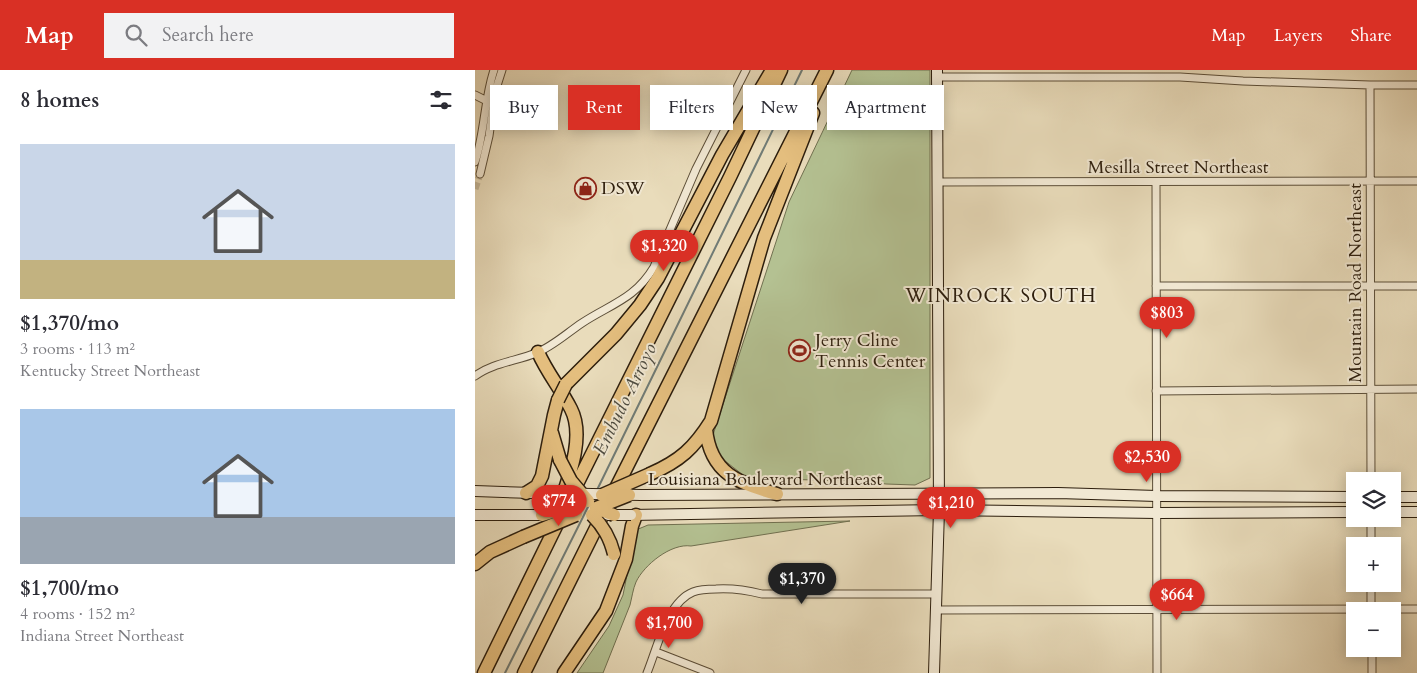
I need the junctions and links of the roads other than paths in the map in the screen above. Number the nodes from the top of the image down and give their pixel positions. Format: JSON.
{"nodes":[{"id":1,"x":494,"y":70,"type":"edge"},
{"id":2,"x":502,"y":70,"type":"edge"},
{"id":3,"x":747,"y":70,"type":"edge"},
{"id":4,"x":772,"y":70,"type":"edge"},
{"id":5,"x":781,"y":70,"type":"edge"},
{"id":6,"x":828,"y":70,"type":"edge"},
{"id":7,"x":1114,"y":73,"type":"edge"},
{"id":8,"x":937,"y":74,"type":"edge"},
{"id":9,"x":1370,"y":85,"type":"junction"},
{"id":10,"x":1417,"y":85,"type":"edge"},
{"id":11,"x":475,"y":95,"type":"edge"},
{"id":12,"x":487,"y":101,"type":"junction"},
{"id":13,"x":482,"y":132,"type":"junction"},
{"id":14,"x":489,"y":136,"type":"junction"},
{"id":15,"x":475,"y":162,"type":"edge"},
{"id":16,"x":480,"y":174,"type":"dead end"},
{"id":17,"x":1371,"y":181,"type":"junction"},
{"id":18,"x":1417,"y":181,"type":"edge"},
{"id":19,"x":939,"y":182,"type":"junction"},
{"id":20,"x":1155,"y":182,"type":"junction"},
{"id":21,"x":1156,"y":286,"type":"junction"},
{"id":22,"x":1417,"y":286,"type":"edge"},
{"id":23,"x":1371,"y":287,"type":"junction"},
{"id":24,"x":538,"y":352,"type":"junction"},
{"id":25,"x":475,"y":376,"type":"edge"},
{"id":26,"x":1370,"y":389,"type":"junction"},
{"id":27,"x":1417,"y":389,"type":"edge"},
{"id":28,"x":1156,"y":391,"type":"junction"},
{"id":29,"x":706,"y":429,"type":"junction"},
{"id":30,"x":551,"y":430,"type":"junction"},
{"id":31,"x":1371,"y":472,"type":"edge"},
{"id":32,"x":475,"y":491,"type":"edge"},
{"id":33,"x":526,"y":492,"type":"junction"},
{"id":34,"x":549,"y":493,"type":"joint"},
{"id":35,"x":602,"y":494,"type":"junction"},
{"id":36,"x":777,"y":494,"type":"junction"},
{"id":37,"x":939,"y":494,"type":"junction"},
{"id":38,"x":635,"y":495,"type":"junction"},
{"id":39,"x":1157,"y":496,"type":"junction"},
{"id":40,"x":1417,"y":496,"type":"edge"},
{"id":41,"x":1346,"y":497,"type":"edge"},
{"id":42,"x":1401,"y":497,"type":"edge"},
{"id":43,"x":586,"y":507,"type":"junction"},
{"id":44,"x":939,"y":510,"type":"junction"},
{"id":45,"x":1346,"y":512,"type":"edge"},
{"id":46,"x":1401,"y":512,"type":"edge"},
{"id":47,"x":1417,"y":512,"type":"edge"},
{"id":48,"x":1157,"y":513,"type":"junction"},
{"id":49,"x":475,"y":515,"type":"edge"},
{"id":50,"x":538,"y":515,"type":"joint"},
{"id":51,"x":615,"y":515,"type":"joint"},
{"id":52,"x":633,"y":515,"type":"junction"},
{"id":53,"x":547,"y":544,"type":"junction"},
{"id":54,"x":475,"y":564,"type":"edge"},
{"id":55,"x":615,"y":587,"type":"junction"},
{"id":56,"x":937,"y":594,"type":"junction"},
{"id":57,"x":1401,"y":609,"type":"edge"},
{"id":58,"x":1417,"y":609,"type":"edge"},
{"id":59,"x":936,"y":610,"type":"junction"},
{"id":60,"x":1156,"y":610,"type":"junction"},
{"id":61,"x":1346,"y":610,"type":"edge"},
{"id":62,"x":656,"y":652,"type":"junction"},
{"id":63,"x":1371,"y":657,"type":"edge"},
{"id":64,"x":483,"y":673,"type":"edge"},
{"id":65,"x":524,"y":673,"type":"edge"},
{"id":66,"x":564,"y":673,"type":"edge"},
{"id":67,"x":647,"y":673,"type":"edge"},
{"id":68,"x":710,"y":673,"type":"edge"},
{"id":69,"x":934,"y":673,"type":"edge"},
{"id":70,"x":1157,"y":673,"type":"edge"},
{"id":71,"x":1372,"y":673,"type":"edge"}],
"edges":[{"from":1,"to":12,"type":"street"},
{"from":2,"to":14,"type":"street"},
{"from":3,"to":24,"type":"street"},
{"from":4,"to":30,"type":"highway","bridge":true},
{"from":5,"to":53,"type":"highway"},
{"from":6,"to":29,"type":"highway"},
{"from":6,"to":65,"type":"highway"},
{"from":7,"to":8,"type":"street"},
{"from":7,"to":9,"type":"street"},
{"from":8,"to":19,"type":"main road"},
{"from":9,"to":10,"type":"street"},
{"from":9,"to":17,"type":"street","name":"Mountain Road Northeast"},
{"from":11,"to":12,"type":"street"},
{"from":12,"to":13,"type":"street"},
{"from":13,"to":14,"type":"street"},
{"from":13,"to":15,"type":"street"},
{"from":14,"to":16,"type":"street"},
{"from":17,"to":18,"type":"street","name":"Mesilla Street Northeast"},
{"from":17,"to":20,"type":"street","name":"Mesilla Street Northeast"},
{"from":17,"to":23,"type":"street","name":"Mountain Road Northeast"},
{"from":19,"to":20,"type":"street","name":"Mesilla Street Northeast"},
{"from":19,"to":37,"type":"main road"},
{"from":20,"to":21,"type":"street"},
{"from":21,"to":23,"type":"street"},
{"from":21,"to":28,"type":"street"},
{"from":22,"to":23,"type":"street"},
{"from":23,"to":26,"type":"street","name":"Mountain Road Northeast"},
{"from":24,"to":25,"type":"street"},
{"from":24,"to":53,"type":"highway"},
{"from":26,"to":27,"type":"street"},
{"from":26,"to":28,"type":"street"},
{"from":26,"to":31,"type":"street","name":"Mountain Road Northeast"},
{"from":28,"to":39,"type":"street"},
{"from":29,"to":35,"type":"highway","bridge":true},
{"from":29,"to":36,"type":"highway"},
{"from":30,"to":33,"type":"highway"},
{"from":30,"to":43,"type":"highway","bridge":true},
{"from":32,"to":33,"type":"main road"},
{"from":33,"to":34,"type":"main road"},
{"from":34,"to":43,"type":"highway","bridge":true},
{"from":35,"to":38,"type":"main road","name":"Louisiana Boulevard Northeast","bridge":true},
{"from":35,"to":43,"type":"highway","bridge":true},
{"from":36,"to":37,"type":"main road","name":"Louisiana Boulevard Northeast"},
{"from":36,"to":38,"type":"main road","name":"Louisiana Boulevard Northeast"},
{"from":37,"to":39,"type":"main road","name":"Louisiana Boulevard Northeast"},
{"from":37,"to":44,"type":"main road"},
{"from":38,"to":43,"type":"highway","bridge":true},
{"from":39,"to":41,"type":"main road","name":"Louisiana Boulevard Northeast"},
{"from":39,"to":48,"type":"street"},
{"from":40,"to":42,"type":"main road"},
{"from":43,"to":50,"type":"highway","bridge":true},
{"from":43,"to":51,"type":"highway","bridge":true},
{"from":43,"to":54,"type":"highway","bridge":true},
{"from":43,"to":55,"type":"highway","bridge":true},
{"from":44,"to":48,"type":"main road","name":"Louisiana Boulevard Northeast"},
{"from":44,"to":52,"type":"main road","name":"Louisiana Boulevard Northeast"},
{"from":44,"to":56,"type":"main road"},
{"from":45,"to":48,"type":"main road","name":"Louisiana Boulevard Northeast"},
{"from":46,"to":47,"type":"main road"},
{"from":48,"to":60,"type":"street"},
{"from":49,"to":50,"type":"main road"},
{"from":51,"to":52,"type":"main road","name":"Louisiana Boulevard Northeast","bridge":true},
{"from":52,"to":55,"type":"highway"},
{"from":53,"to":64,"type":"highway"},
{"from":55,"to":66,"type":"highway"},
{"from":56,"to":59,"type":"main road"},
{"from":56,"to":62,"type":"street"},
{"from":57,"to":58,"type":"street"},
{"from":59,"to":60,"type":"street"},
{"from":59,"to":69,"type":"main road"},
{"from":60,"to":61,"type":"street"},
{"from":60,"to":70,"type":"street"},
{"from":62,"to":67,"type":"street"},
{"from":62,"to":68,"type":"street"},
{"from":63,"to":71,"type":"street"}]}
